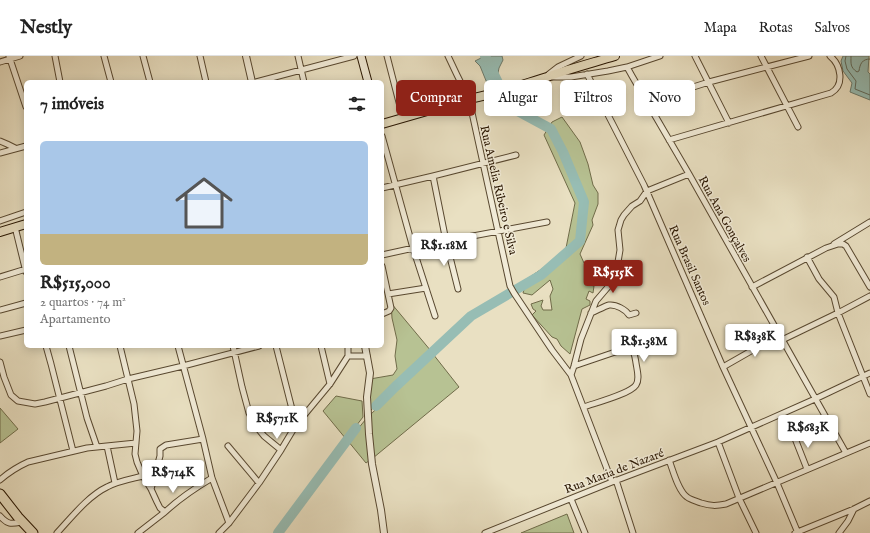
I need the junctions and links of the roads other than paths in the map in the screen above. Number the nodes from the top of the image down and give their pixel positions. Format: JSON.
{"nodes":[{"id":1,"x":20,"y":56,"type":"edge"},
{"id":2,"x":55,"y":56,"type":"edge"},
{"id":3,"x":104,"y":56,"type":"edge"},
{"id":4,"x":143,"y":56,"type":"edge"},
{"id":5,"x":200,"y":56,"type":"edge"},
{"id":6,"x":246,"y":56,"type":"edge"},
{"id":7,"x":298,"y":56,"type":"edge"},
{"id":8,"x":354,"y":56,"type":"edge"},
{"id":9,"x":361,"y":56,"type":"edge"},
{"id":10,"x":387,"y":56,"type":"edge"},
{"id":11,"x":448,"y":56,"type":"edge"},
{"id":12,"x":581,"y":56,"type":"edge"},
{"id":13,"x":615,"y":56,"type":"edge"},
{"id":14,"x":660,"y":56,"type":"edge"},
{"id":15,"x":695,"y":56,"type":"edge"},
{"id":16,"x":761,"y":56,"type":"edge"},
{"id":17,"x":809,"y":56,"type":"edge"},
{"id":18,"x":830,"y":56,"type":"edge"},
{"id":19,"x":9,"y":57,"type":"edge"},
{"id":20,"x":0,"y":62,"type":"edge"},
{"id":21,"x":627,"y":66,"type":"junction"},
{"id":22,"x":766,"y":67,"type":"junction"},
{"id":23,"x":301,"y":70,"type":"junction"},
{"id":24,"x":587,"y":74,"type":"junction"},
{"id":25,"x":546,"y":77,"type":"junction"},
{"id":26,"x":60,"y":80,"type":"edge"},
{"id":27,"x":110,"y":80,"type":"edge"},
{"id":28,"x":149,"y":80,"type":"edge"},
{"id":29,"x":206,"y":80,"type":"edge"},
{"id":30,"x":252,"y":80,"type":"edge"},
{"id":31,"x":264,"y":80,"type":"edge"},
{"id":32,"x":304,"y":80,"type":"edge"},
{"id":33,"x":367,"y":80,"type":"edge"},
{"id":34,"x":460,"y":80,"type":"edge"},
{"id":35,"x":634,"y":80,"type":"edge"},
{"id":36,"x":709,"y":82,"type":"junction"},
{"id":37,"x":695,"y":86,"type":"edge"},
{"id":38,"x":476,"y":98,"type":"edge"},
{"id":39,"x":24,"y":101,"type":"edge"},
{"id":40,"x":787,"y":106,"type":"junction"},
{"id":41,"x":409,"y":116,"type":"edge"},
{"id":42,"x":473,"y":116,"type":"edge"},
{"id":43,"x":654,"y":116,"type":"edge"},
{"id":44,"x":402,"y":118,"type":"junction"},
{"id":45,"x":729,"y":122,"type":"junction"},
{"id":46,"x":384,"y":123,"type":"edge"},
{"id":47,"x":798,"y":127,"type":"dead end"},
{"id":48,"x":669,"y":140,"type":"junction"},
{"id":49,"x":0,"y":141,"type":"edge"},
{"id":50,"x":384,"y":144,"type":"edge"},
{"id":51,"x":24,"y":146,"type":"edge"},
{"id":52,"x":15,"y":148,"type":"junction"},
{"id":53,"x":0,"y":153,"type":"edge"},
{"id":54,"x":516,"y":155,"type":"dead end"},
{"id":55,"x":483,"y":163,"type":"junction"},
{"id":56,"x":689,"y":174,"type":"junction"},
{"id":57,"x":433,"y":176,"type":"junction"},
{"id":58,"x":395,"y":185,"type":"junction"},
{"id":59,"x":384,"y":188,"type":"edge"},
{"id":60,"x":647,"y":191,"type":"junction"},
{"id":61,"x":24,"y":213,"type":"edge"},
{"id":62,"x":0,"y":221,"type":"edge"},
{"id":63,"x":547,"y":222,"type":"dead end"},
{"id":64,"x":870,"y":222,"type":"edge"},
{"id":65,"x":24,"y":225,"type":"edge"},
{"id":66,"x":15,"y":227,"type":"junction"},
{"id":67,"x":498,"y":231,"type":"junction"},
{"id":68,"x":0,"y":232,"type":"edge"},
{"id":69,"x":446,"y":241,"type":"junction"},
{"id":70,"x":413,"y":248,"type":"junction"},
{"id":71,"x":826,"y":248,"type":"junction"},
{"id":72,"x":384,"y":255,"type":"edge"},
{"id":73,"x":807,"y":258,"type":"junction"},
{"id":74,"x":24,"y":262,"type":"edge"},
{"id":75,"x":24,"y":271,"type":"edge"},
{"id":76,"x":384,"y":275,"type":"edge"},
{"id":77,"x":0,"y":277,"type":"edge"},
{"id":78,"x":870,"y":287,"type":"edge"},
{"id":79,"x":426,"y":288,"type":"junction"},
{"id":80,"x":752,"y":288,"type":"junction"},
{"id":81,"x":458,"y":289,"type":"dead end"},
{"id":82,"x":388,"y":294,"type":"junction"},
{"id":83,"x":870,"y":296,"type":"edge"},
{"id":84,"x":24,"y":304,"type":"edge"},
{"id":85,"x":0,"y":310,"type":"edge"},
{"id":86,"x":384,"y":313,"type":"edge"},
{"id":87,"x":591,"y":313,"type":"junction"},
{"id":88,"x":636,"y":313,"type":"dead end"},
{"id":89,"x":838,"y":313,"type":"junction"},
{"id":90,"x":434,"y":316,"type":"dead end"},
{"id":91,"x":24,"y":330,"type":"edge"},
{"id":92,"x":0,"y":336,"type":"edge"},
{"id":93,"x":780,"y":337,"type":"junction"},
{"id":94,"x":47,"y":348,"type":"edge"},
{"id":95,"x":70,"y":348,"type":"edge"},
{"id":96,"x":120,"y":348,"type":"edge"},
{"id":97,"x":178,"y":348,"type":"edge"},
{"id":98,"x":234,"y":348,"type":"edge"},
{"id":99,"x":252,"y":348,"type":"edge"},
{"id":100,"x":277,"y":348,"type":"edge"},
{"id":101,"x":321,"y":348,"type":"edge"},
{"id":102,"x":348,"y":348,"type":"edge"},
{"id":103,"x":365,"y":348,"type":"edge"},
{"id":104,"x":235,"y":353,"type":"junction"},
{"id":105,"x":348,"y":356,"type":"junction"},
{"id":106,"x":367,"y":356,"type":"junction"},
{"id":107,"x":0,"y":362,"type":"edge"},
{"id":108,"x":183,"y":366,"type":"junction"},
{"id":109,"x":574,"y":366,"type":"junction"},
{"id":110,"x":723,"y":366,"type":"junction"},
{"id":111,"x":870,"y":373,"type":"edge"},
{"id":112,"x":571,"y":375,"type":"junction"},
{"id":113,"x":863,"y":376,"type":"junction"},
{"id":114,"x":2,"y":377,"type":"edge"},
{"id":115,"x":128,"y":379,"type":"junction"},
{"id":116,"x":330,"y":384,"type":"junction"},
{"id":117,"x":81,"y":392,"type":"junction"},
{"id":118,"x":870,"y":394,"type":"edge"},
{"id":119,"x":60,"y":398,"type":"junction"},
{"id":120,"x":815,"y":399,"type":"junction"},
{"id":121,"x":584,"y":407,"type":"junction"},
{"id":122,"x":296,"y":425,"type":"junction"},
{"id":123,"x":751,"y":428,"type":"junction"},
{"id":124,"x":794,"y":436,"type":"dead end"},
{"id":125,"x":203,"y":439,"type":"junction"},
{"id":126,"x":718,"y":442,"type":"junction"},
{"id":127,"x":136,"y":443,"type":"junction"},
{"id":128,"x":870,"y":443,"type":"edge"},
{"id":129,"x":107,"y":446,"type":"junction"},
{"id":130,"x":228,"y":446,"type":"dead end"},
{"id":131,"x":97,"y":447,"type":"junction"},
{"id":132,"x":281,"y":450,"type":"junction"},
{"id":133,"x":73,"y":451,"type":"junction"},
{"id":134,"x":846,"y":453,"type":"junction"},
{"id":135,"x":669,"y":460,"type":"junction"},
{"id":136,"x":807,"y":469,"type":"junction"},
{"id":137,"x":143,"y":476,"type":"junction"},
{"id":138,"x":212,"y":478,"type":"junction"},
{"id":139,"x":0,"y":480,"type":"edge"},
{"id":140,"x":614,"y":481,"type":"junction"},
{"id":141,"x":777,"y":482,"type":"junction"},
{"id":142,"x":115,"y":483,"type":"junction"},
{"id":143,"x":259,"y":483,"type":"junction"},
{"id":144,"x":151,"y":489,"type":"junction"},
{"id":145,"x":0,"y":494,"type":"edge"},
{"id":146,"x":739,"y":498,"type":"junction"},
{"id":147,"x":571,"y":499,"type":"junction"},
{"id":148,"x":870,"y":502,"type":"edge"},
{"id":149,"x":854,"y":509,"type":"junction"},
{"id":150,"x":165,"y":512,"type":"junction"},
{"id":151,"x":0,"y":516,"type":"edge"},
{"id":152,"x":22,"y":522,"type":"junction"},
{"id":153,"x":228,"y":523,"type":"junction"},
{"id":154,"x":32,"y":533,"type":"edge"},
{"id":155,"x":56,"y":533,"type":"edge"},
{"id":156,"x":138,"y":533,"type":"edge"},
{"id":157,"x":219,"y":533,"type":"edge"},
{"id":158,"x":384,"y":533,"type":"edge"},
{"id":159,"x":485,"y":533,"type":"edge"},
{"id":160,"x":585,"y":533,"type":"edge"},
{"id":161,"x":633,"y":533,"type":"edge"},
{"id":162,"x":756,"y":533,"type":"edge"},
{"id":163,"x":796,"y":533,"type":"edge"},
{"id":164,"x":839,"y":533,"type":"edge"}],
"edges":[{"from":1,"to":19,"type":"street"},
{"from":2,"to":26,"type":"street"},
{"from":3,"to":27,"type":"street"},
{"from":4,"to":28,"type":"street"},
{"from":5,"to":29,"type":"street"},
{"from":6,"to":30,"type":"street"},
{"from":7,"to":23,"type":"street"},
{"from":8,"to":23,"type":"street"},
{"from":9,"to":33,"type":"main road"},
{"from":10,"to":44,"type":"street"},
{"from":11,"to":34,"type":"street","name":"Rua Amelia Ribeiro e Silva"},
{"from":12,"to":25,"type":"street"},
{"from":13,"to":25,"type":"main road"},
{"from":14,"to":21,"type":"street"},
{"from":15,"to":36,"type":"street"},
{"from":16,"to":22,"type":"street"},
{"from":17,"to":22,"type":"street"},
{"from":18,"to":40,"type":"street"},
{"from":19,"to":20,"type":"street"},
{"from":19,"to":39,"type":"street"},
{"from":21,"to":24,"type":"street"},
{"from":21,"to":35,"type":"street","name":"Rua Ana Gonçalves"},
{"from":22,"to":36,"type":"street"},
{"from":22,"to":40,"type":"street"},
{"from":23,"to":31,"type":"street"},
{"from":23,"to":32,"type":"street"},
{"from":24,"to":25,"type":"street"},
{"from":24,"to":60,"type":"street","name":"Rua Brasil Santos"},
{"from":25,"to":38,"type":"main road"},
{"from":36,"to":37,"type":"street"},
{"from":36,"to":45,"type":"street"},
{"from":40,"to":45,"type":"street"},
{"from":40,"to":47,"type":"street"},
{"from":41,"to":44,"type":"main road"},
{"from":42,"to":55,"type":"street","name":"Rua Amelia Ribeiro e Silva"},
{"from":43,"to":48,"type":"street","name":"Rua Ana Gonçalves"},
{"from":44,"to":46,"type":"main road"},
{"from":45,"to":48,"type":"street"},
{"from":48,"to":56,"type":"street","name":"Rua Ana Gonçalves"},
{"from":49,"to":52,"type":"street"},
{"from":50,"to":58,"type":"street"},
{"from":51,"to":52,"type":"street"},
{"from":52,"to":53,"type":"street"},
{"from":54,"to":55,"type":"street"},
{"from":55,"to":57,"type":"street"},
{"from":55,"to":67,"type":"street","name":"Rua Amelia Ribeiro e Silva"},
{"from":56,"to":60,"type":"street"},
{"from":56,"to":80,"type":"street","name":"Rua Ana Gonçalves"},
{"from":57,"to":58,"type":"street"},
{"from":57,"to":69,"type":"street"},
{"from":58,"to":59,"type":"street"},
{"from":58,"to":70,"type":"street"},
{"from":60,"to":87,"type":"street"},
{"from":60,"to":110,"type":"street","name":"Rua Brasil Santos"},
{"from":61,"to":62,"type":"street"},
{"from":63,"to":67,"type":"street"},
{"from":64,"to":71,"type":"street"},
{"from":65,"to":66,"type":"main road"},
{"from":66,"to":68,"type":"main road"},
{"from":66,"to":74,"type":"street"},
{"from":67,"to":69,"type":"street"},
{"from":67,"to":112,"type":"street","name":"Rua Amelia Ribeiro e Silva"},
{"from":69,"to":70,"type":"street"},
{"from":69,"to":81,"type":"street"},
{"from":70,"to":72,"type":"street"},
{"from":70,"to":79,"type":"street"},
{"from":71,"to":73,"type":"street"},
{"from":71,"to":78,"type":"street"},
{"from":73,"to":80,"type":"street"},
{"from":73,"to":89,"type":"street"},
{"from":75,"to":77,"type":"street"},
{"from":76,"to":82,"type":"street"},
{"from":79,"to":82,"type":"street"},
{"from":79,"to":90,"type":"street"},
{"from":80,"to":93,"type":"street","name":"Rua Ana Gonçalves"},
{"from":82,"to":86,"type":"street"},
{"from":83,"to":89,"type":"street"},
{"from":84,"to":85,"type":"street"},
{"from":87,"to":88,"type":"street"},
{"from":87,"to":109,"type":"street"},
{"from":89,"to":93,"type":"street"},
{"from":89,"to":113,"type":"street"},
{"from":91,"to":92,"type":"street"},
{"from":93,"to":110,"type":"street"},
{"from":93,"to":120,"type":"street","name":"Rua Ana Gonçalves"},
{"from":94,"to":119,"type":"street"},
{"from":95,"to":117,"type":"street"},
{"from":96,"to":115,"type":"street"},
{"from":97,"to":108,"type":"street"},
{"from":98,"to":104,"type":"street"},
{"from":99,"to":104,"type":"street"},
{"from":100,"to":122,"type":"street"},
{"from":101,"to":116,"type":"street"},
{"from":102,"to":105,"type":"street"},
{"from":103,"to":106,"type":"street"},
{"from":104,"to":108,"type":"street"},
{"from":104,"to":132,"type":"street"},
{"from":105,"to":106,"type":"street"},
{"from":105,"to":116,"type":"street"},
{"from":106,"to":158,"type":"street"},
{"from":107,"to":114,"type":"street"},
{"from":108,"to":115,"type":"street"},
{"from":108,"to":125,"type":"street"},
{"from":109,"to":112,"type":"street"},
{"from":109,"to":121,"type":"street"},
{"from":110,"to":123,"type":"street","name":"Rua Brasil Santos"},
{"from":111,"to":113,"type":"street","name":"Rua Maria de Nazaré"},
{"from":112,"to":121,"type":"street","name":"Rua Amelia Ribeiro e Silva"},
{"from":113,"to":118,"type":"street"},
{"from":113,"to":120,"type":"street","name":"Rua Maria de Nazaré"},
{"from":114,"to":119,"type":"street"},
{"from":115,"to":117,"type":"street"},
{"from":115,"to":127,"type":"street"},
{"from":116,"to":122,"type":"street"},
{"from":117,"to":119,"type":"street"},
{"from":117,"to":131,"type":"street"},
{"from":119,"to":133,"type":"street"},
{"from":120,"to":123,"type":"street","name":"Rua Maria de Nazaré"},
{"from":120,"to":134,"type":"street","name":"Rua Ana Gonçalves"},
{"from":121,"to":140,"type":"street","name":"Rua Amelia Ribeiro e Silva"},
{"from":122,"to":132,"type":"street"},
{"from":123,"to":126,"type":"street","name":"Rua Maria de Nazaré"},
{"from":123,"to":141,"type":"street","name":"Rua Brasil Santos"},
{"from":124,"to":136,"type":"street"},
{"from":125,"to":138,"type":"street"},
{"from":125,"to":144,"type":"street"},
{"from":126,"to":135,"type":"street","name":"Rua Maria de Nazaré"},
{"from":126,"to":146,"type":"street"},
{"from":127,"to":129,"type":"street"},
{"from":127,"to":137,"type":"street"},
{"from":128,"to":134,"type":"street"},
{"from":129,"to":131,"type":"street"},
{"from":129,"to":142,"type":"street"},
{"from":130,"to":143,"type":"street"},
{"from":131,"to":133,"type":"street"},
{"from":132,"to":143,"type":"street"},
{"from":133,"to":139,"type":"street"},
{"from":134,"to":136,"type":"street"},
{"from":135,"to":140,"type":"street","name":"Rua Maria de Nazaré"},
{"from":135,"to":146,"type":"street"},
{"from":136,"to":141,"type":"street"},
{"from":137,"to":142,"type":"street"},
{"from":137,"to":144,"type":"street"},
{"from":138,"to":150,"type":"street"},
{"from":138,"to":153,"type":"street"},
{"from":140,"to":147,"type":"street","name":"Rua Maria de Nazaré"},
{"from":140,"to":161,"type":"street","name":"Rua Amelia Ribeiro e Silva"},
{"from":141,"to":146,"type":"street"},
{"from":141,"to":163,"type":"street","name":"Rua Brasil Santos"},
{"from":142,"to":155,"type":"street"},
{"from":143,"to":153,"type":"street"},
{"from":144,"to":150,"type":"street"},
{"from":145,"to":152,"type":"highway"},
{"from":146,"to":162,"type":"street"},
{"from":147,"to":159,"type":"street","name":"Rua Maria de Nazaré"},
{"from":147,"to":160,"type":"street"},
{"from":148,"to":149,"type":"street"},
{"from":149,"to":163,"type":"street"},
{"from":149,"to":164,"type":"street"},
{"from":150,"to":156,"type":"street"},
{"from":151,"to":152,"type":"street"},
{"from":152,"to":154,"type":"highway"},
{"from":153,"to":157,"type":"street"}]}
